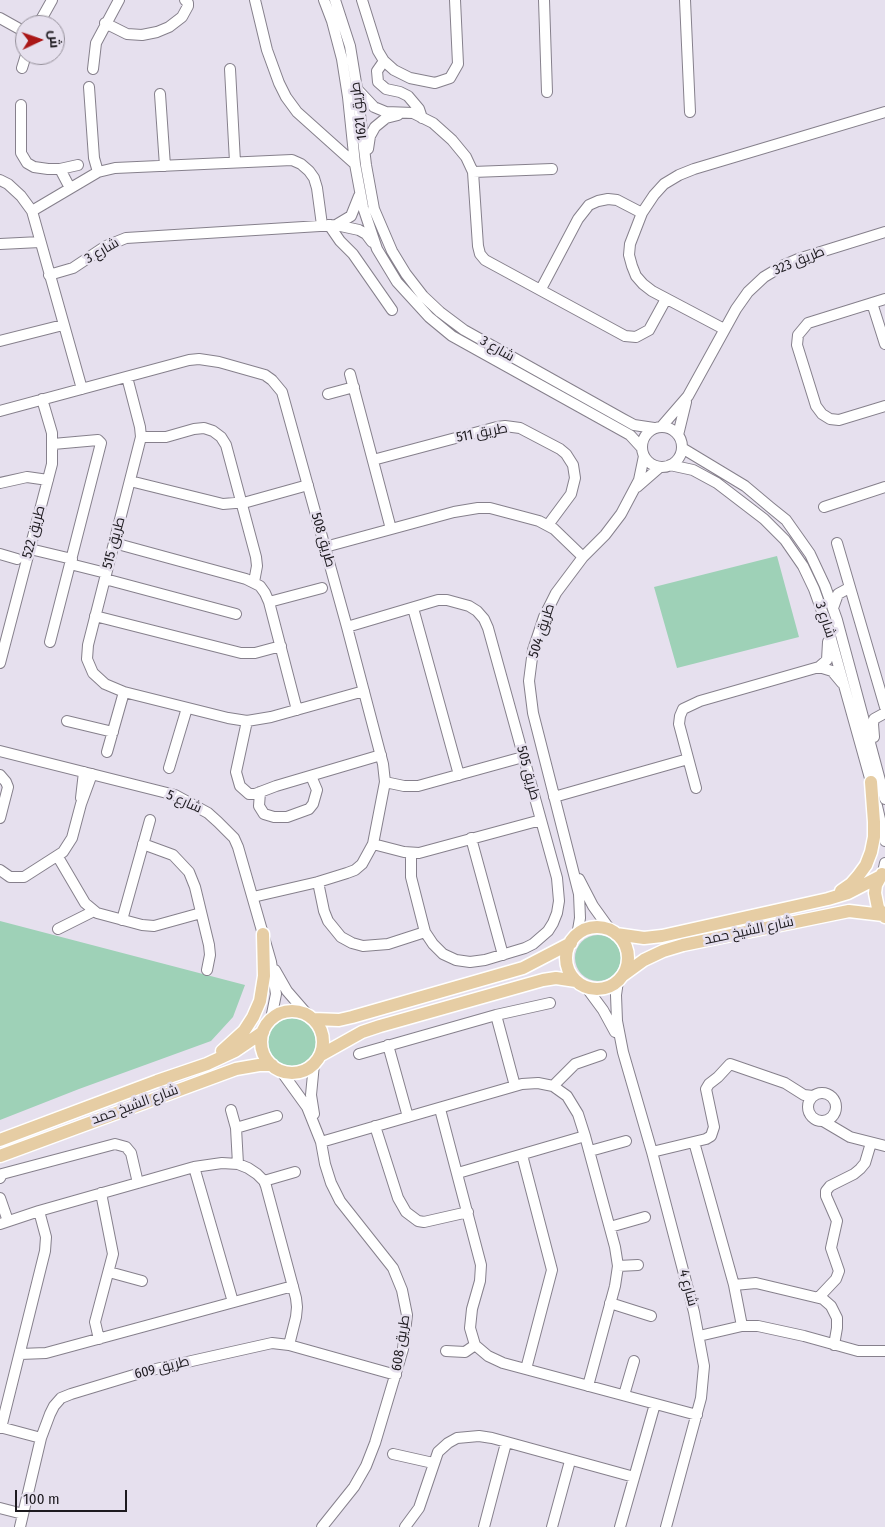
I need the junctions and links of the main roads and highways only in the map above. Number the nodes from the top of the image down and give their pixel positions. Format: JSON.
{"nodes":[{"id":1,"x":876,"y":785,"type":"road end"},
{"id":2,"x":883,"y":871,"type":"edge"},
{"id":3,"x":828,"y":899,"type":"junction"},
{"id":4,"x":884,"y":916,"type":"edge"},
{"id":5,"x":614,"y":932,"type":"junction"},
{"id":6,"x":263,"y":934,"type":"road end"},
{"id":7,"x":574,"y":939,"type":"junction"},
{"id":8,"x":620,"y":979,"type":"junction"},
{"id":9,"x":581,"y":984,"type":"junction"},
{"id":10,"x":310,"y":1016,"type":"junction"},
{"id":11,"x":263,"y":1032,"type":"junction"},
{"id":12,"x":317,"y":1060,"type":"junction"},
{"id":13,"x":207,"y":1064,"type":"junction"},
{"id":14,"x":276,"y":1068,"type":"junction"},
{"id":15,"x":0,"y":1140,"type":"edge"},
{"id":16,"x":0,"y":1156,"type":"edge"}],
"edges":[{"from":1,"to":3,"type":"main road"},
{"from":2,"to":3,"type":"main road","name":"شارع الشيخ حمد"},
{"from":2,"to":4,"type":"main road"},
{"from":3,"to":5,"type":"main road","name":"شارع الشيخ حمد"},
{"from":4,"to":8,"type":"main road","name":"شارع الشيخ حمد"},
{"from":5,"to":7,"type":"main road"},
{"from":5,"to":8,"type":"main road"},
{"from":6,"to":13,"type":"main road"},
{"from":7,"to":9,"type":"main road"},
{"from":7,"to":10,"type":"main road"},
{"from":8,"to":9,"type":"main road"},
{"from":9,"to":12,"type":"main road"},
{"from":10,"to":11,"type":"main road"},
{"from":10,"to":12,"type":"main road"},
{"from":11,"to":13,"type":"main road","name":"شارع الشيخ حمد"},
{"from":11,"to":14,"type":"main road"},
{"from":12,"to":14,"type":"main road"},
{"from":13,"to":15,"type":"main road","name":"شارع الشيخ حمد"},
{"from":14,"to":16,"type":"main road","name":"شارع الشيخ حمد"}]}
